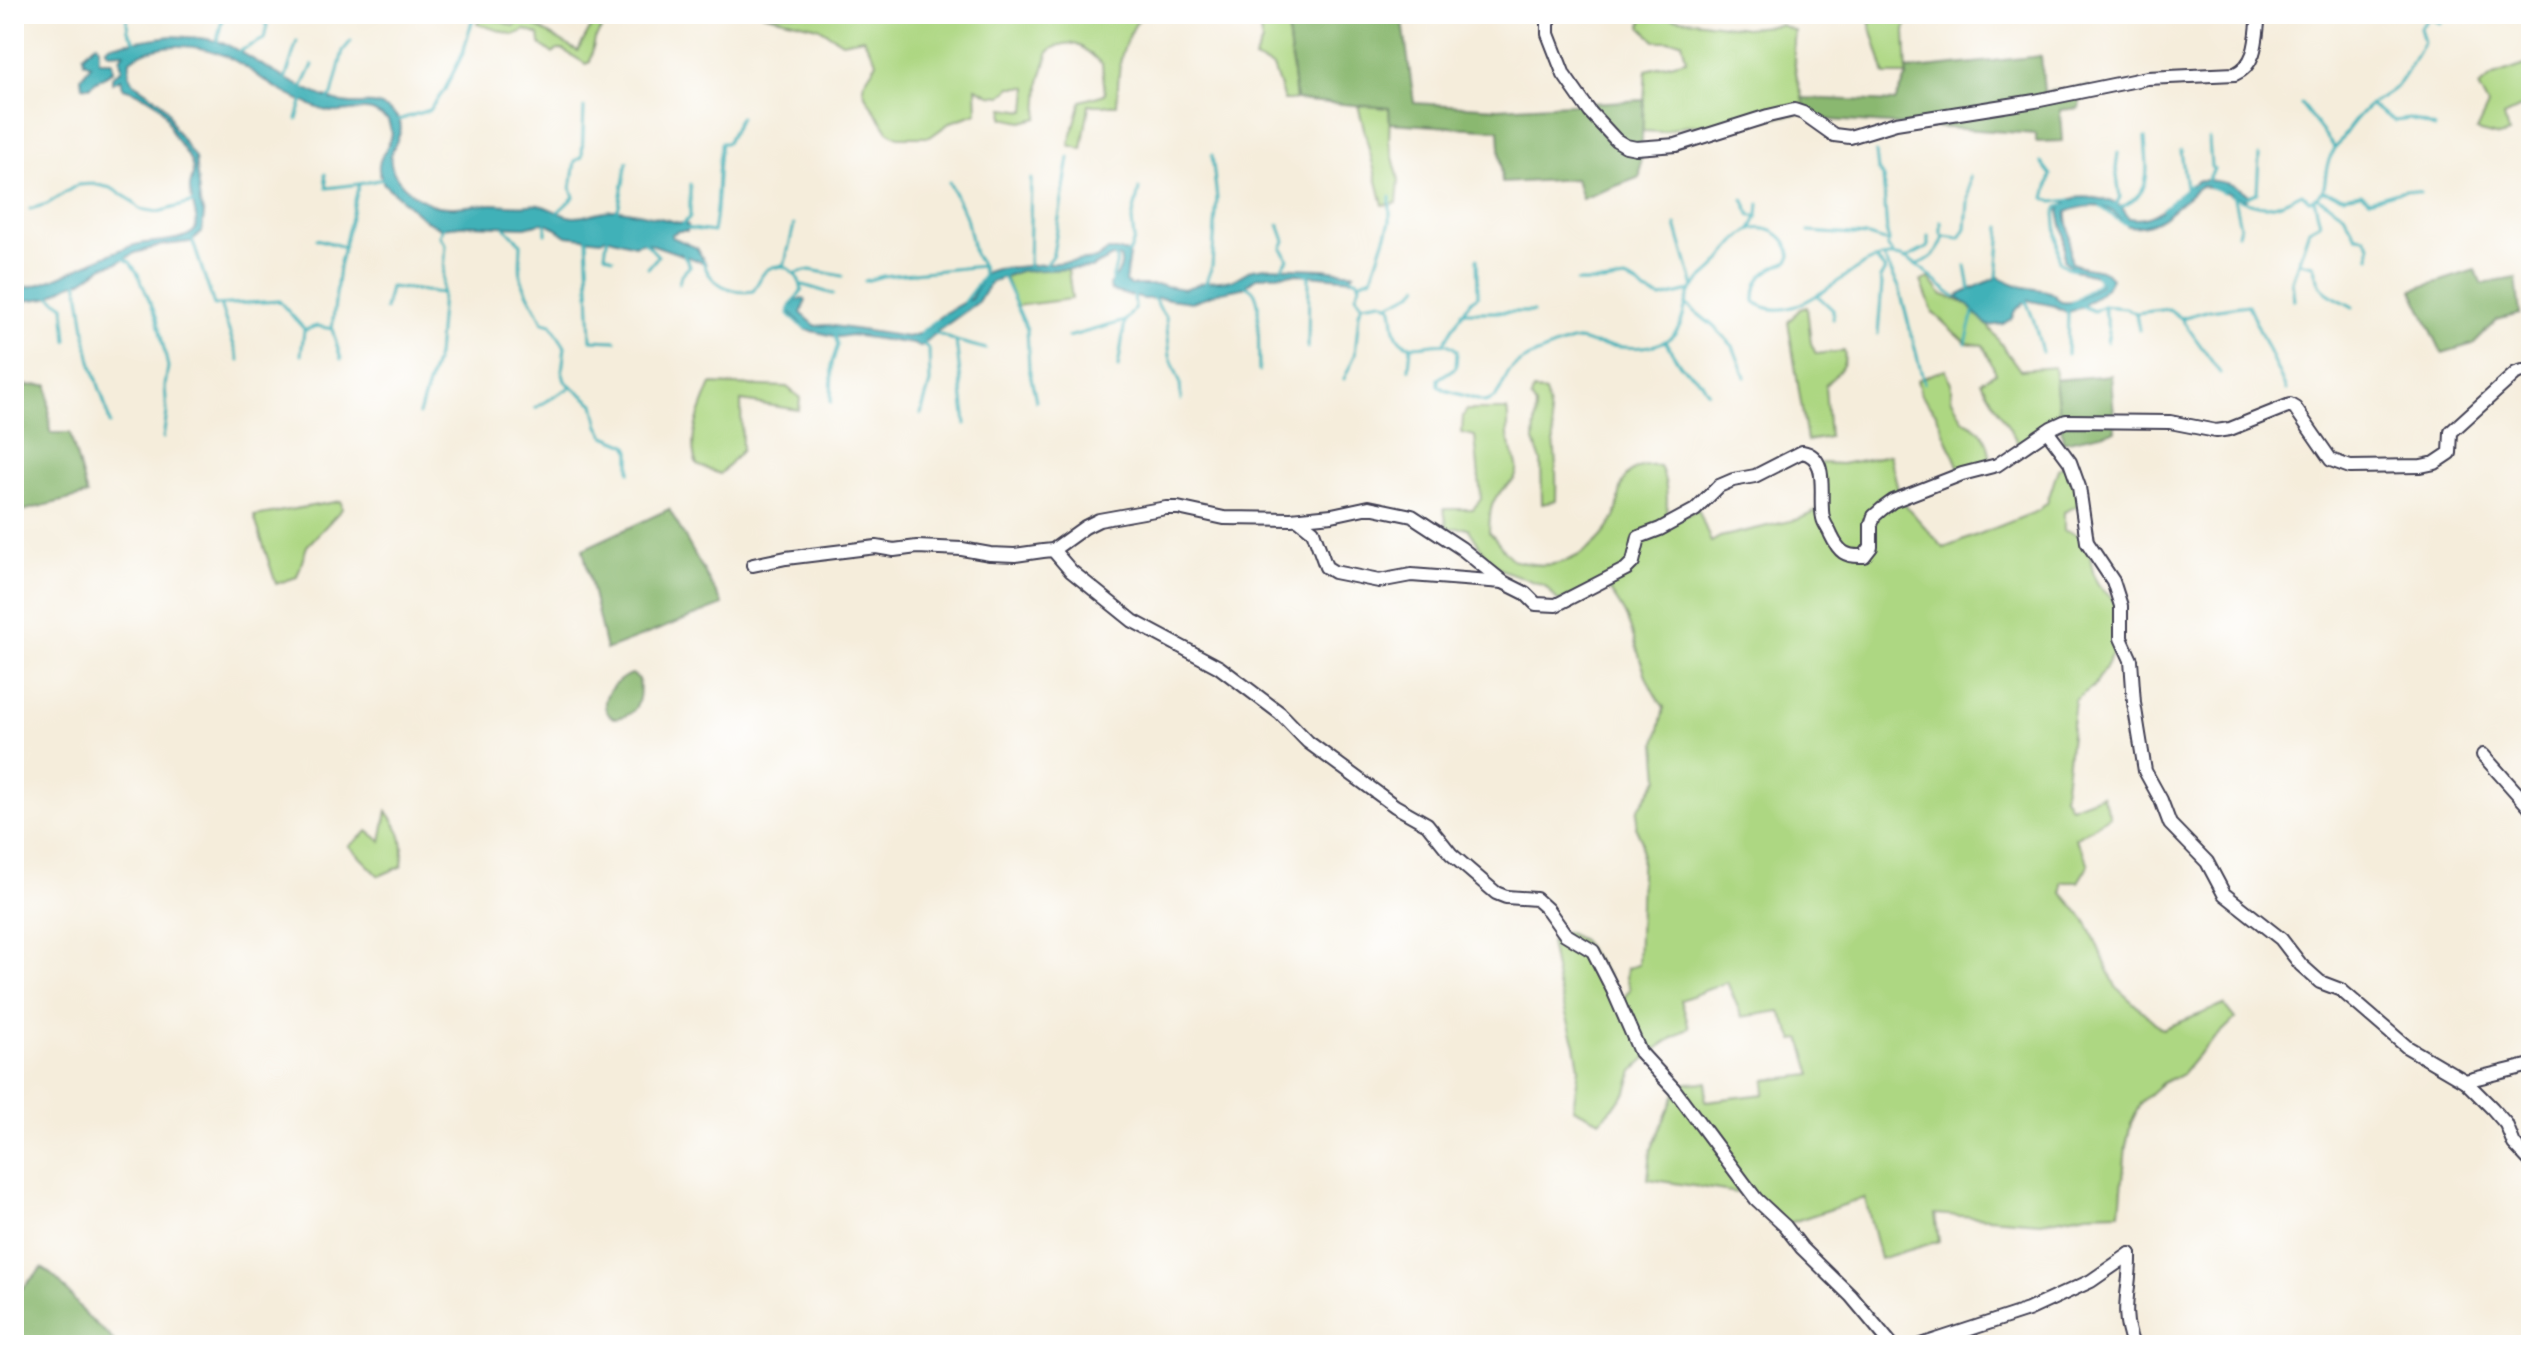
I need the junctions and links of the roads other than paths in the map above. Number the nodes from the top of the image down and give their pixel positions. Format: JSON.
{"nodes":[{"id":1,"x":1552,"y":14,"type":"edge"},
{"id":2,"x":2259,"y":14,"type":"edge"},
{"id":3,"x":2531,"y":372,"type":"edge"},
{"id":4,"x":2047,"y":431,"type":"junction"},
{"id":5,"x":1298,"y":519,"type":"junction"},
{"id":6,"x":1053,"y":550,"type":"junction"},
{"id":7,"x":753,"y":565,"type":"dead end"},
{"id":8,"x":1503,"y":582,"type":"junction"},
{"id":9,"x":2483,"y":755,"type":"dead end"},
{"id":10,"x":2531,"y":809,"type":"edge"},
{"id":11,"x":2531,"y":1065,"type":"edge"},
{"id":12,"x":2465,"y":1081,"type":"junction"},
{"id":13,"x":2531,"y":1162,"type":"edge"},
{"id":14,"x":1892,"y":1345,"type":"edge"},
{"id":15,"x":1921,"y":1345,"type":"edge"},
{"id":16,"x":2133,"y":1345,"type":"edge"}],
"edges":[{"from":1,"to":2,"type":"street"},
{"from":3,"to":4,"type":"street"},
{"from":4,"to":8,"type":"street"},
{"from":4,"to":12,"type":"street"},
{"from":5,"to":6,"type":"street"},
{"from":5,"to":8,"type":"street"},
{"from":5,"to":8,"type":"street"},
{"from":6,"to":7,"type":"street"},
{"from":6,"to":14,"type":"street"},
{"from":9,"to":10,"type":"street"},
{"from":11,"to":12,"type":"street"},
{"from":12,"to":13,"type":"street"},
{"from":15,"to":16,"type":"street"}]}
